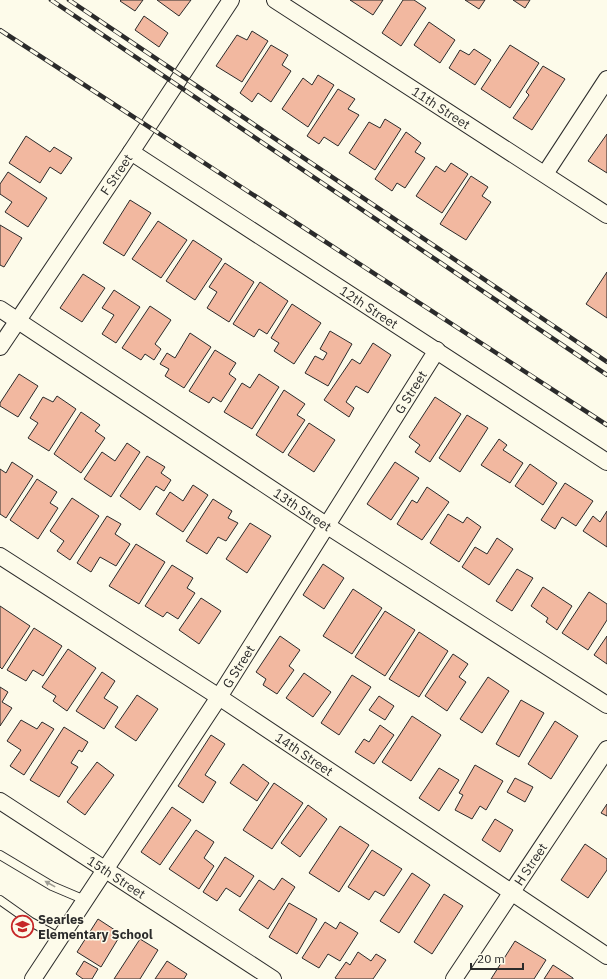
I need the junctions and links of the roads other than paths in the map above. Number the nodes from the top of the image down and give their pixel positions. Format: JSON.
{"nodes":[{"id":1,"x":230,"y":0,"type":"edge"},
{"id":2,"x":275,"y":0,"type":"edge"},
{"id":3,"x":607,"y":79,"type":"edge"},
{"id":4,"x":131,"y":152,"type":"junction"},
{"id":5,"x":545,"y":174,"type":"junction"},
{"id":6,"x":607,"y":215,"type":"edge"},
{"id":7,"x":0,"y":309,"type":"edge"},
{"id":8,"x":17,"y":321,"type":"junction"},
{"id":9,"x":0,"y":347,"type":"edge"},
{"id":10,"x":437,"y":350,"type":"junction"},
{"id":11,"x":607,"y":462,"type":"edge"},
{"id":12,"x":326,"y":525,"type":"junction"},
{"id":13,"x":0,"y":556,"type":"edge"},
{"id":14,"x":219,"y":698,"type":"junction"},
{"id":15,"x":607,"y":705,"type":"edge"},
{"id":16,"x":607,"y":749,"type":"edge"},
{"id":17,"x":0,"y":801,"type":"edge"},
{"id":18,"x":0,"y":855,"type":"edge"},
{"id":19,"x":105,"y":870,"type":"junction"},
{"id":20,"x":512,"y":892,"type":"junction"},
{"id":21,"x":0,"y":900,"type":"edge"},
{"id":22,"x":85,"y":900,"type":"junction"},
{"id":23,"x":60,"y":938,"type":"junction"},
{"id":24,"x":607,"y":956,"type":"edge"},
{"id":25,"x":33,"y":979,"type":"edge"},
{"id":26,"x":273,"y":979,"type":"edge"},
{"id":27,"x":454,"y":979,"type":"edge"}],
"edges":[{"from":1,"to":4,"type":"street","name":"F Street"},
{"from":2,"to":5,"type":"street","name":"11th Street"},
{"from":3,"to":5,"type":"street"},
{"from":4,"to":8,"type":"street","name":"F Street"},
{"from":4,"to":10,"type":"street","name":"12th Street"},
{"from":5,"to":6,"type":"street","name":"11th Street"},
{"from":7,"to":8,"type":"street","name":"13th Street"},
{"from":8,"to":9,"type":"street","name":"F Street"},
{"from":8,"to":12,"type":"street","name":"13th Street"},
{"from":10,"to":11,"type":"street","name":"12th Street"},
{"from":10,"to":12,"type":"street","name":"G Street"},
{"from":12,"to":14,"type":"street","name":"G Street"},
{"from":12,"to":15,"type":"street","name":"13th Street"},
{"from":13,"to":14,"type":"street","name":"14th Street"},
{"from":14,"to":19,"type":"street","name":"G Street"},
{"from":14,"to":20,"type":"street","name":"14th Street"},
{"from":16,"to":20,"type":"street","name":"H Street"},
{"from":17,"to":19,"type":"street","name":"15th Street"},
{"from":22,"to":18,"type":"lane","one_way":true},
{"from":19,"to":22,"type":"street","name":"G Street"},
{"from":19,"to":26,"type":"street","name":"15th Street"},
{"from":20,"to":24,"type":"street","name":"14th Street"},
{"from":20,"to":27,"type":"street","name":"H Street"},
{"from":21,"to":23,"type":"lane"},
{"from":22,"to":23,"type":"street","name":"G Street"},
{"from":23,"to":25,"type":"street","name":"G Street"}]}
